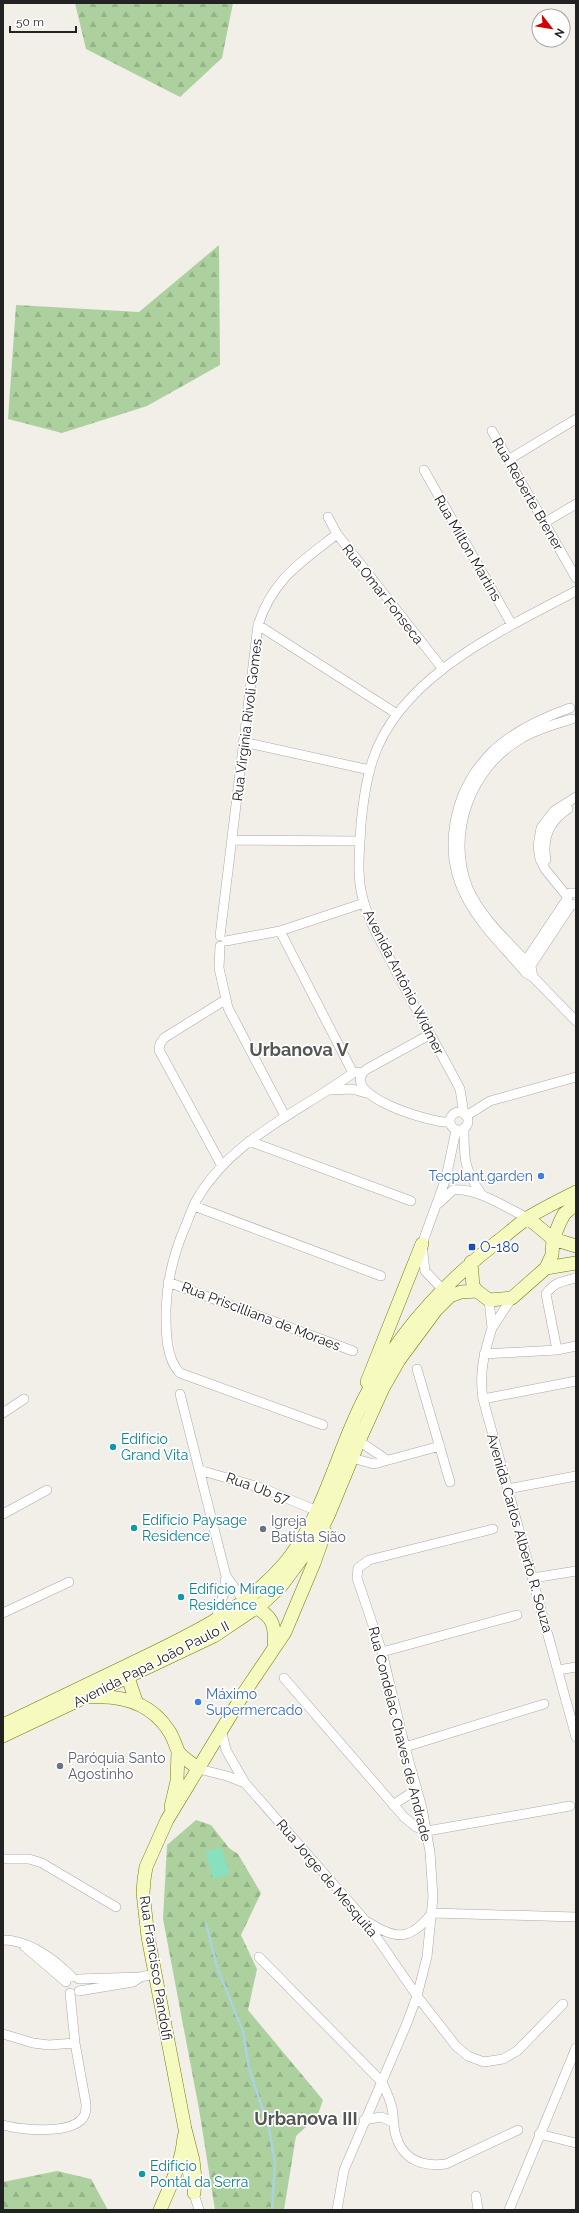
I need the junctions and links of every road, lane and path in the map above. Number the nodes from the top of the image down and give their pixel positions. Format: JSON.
{"nodes":[{"id":1,"x":576,"y":419,"type":"edge"},
{"id":2,"x":492,"y":431,"type":"dead end"},
{"id":3,"x":508,"y":460,"type":"junction"},
{"id":4,"x":424,"y":470,"type":"dead end"},
{"id":5,"x":576,"y":504,"type":"edge"},
{"id":6,"x":328,"y":517,"type":"dead end"},
{"id":7,"x":544,"y":523,"type":"junction"},
{"id":8,"x":337,"y":534,"type":"junction"},
{"id":9,"x":576,"y":578,"type":"edge"},
{"id":10,"x":576,"y":591,"type":"edge"},
{"id":11,"x":258,"y":625,"type":"junction"},
{"id":12,"x":512,"y":625,"type":"junction"},
{"id":13,"x":442,"y":668,"type":"junction"},
{"id":14,"x":573,"y":705,"type":"edge"},
{"id":15,"x":396,"y":714,"type":"junction"},
{"id":16,"x":574,"y":720,"type":"edge"},
{"id":17,"x":243,"y":742,"type":"junction"},
{"id":18,"x":370,"y":770,"type":"junction"},
{"id":19,"x":576,"y":797,"type":"edge"},
{"id":20,"x":576,"y":804,"type":"edge"},
{"id":21,"x":233,"y":840,"type":"junction"},
{"id":22,"x":360,"y":840,"type":"junction"},
{"id":23,"x":571,"y":899,"type":"edge"},
{"id":24,"x":364,"y":903,"type":"junction"},
{"id":25,"x":280,"y":930,"type":"junction"},
{"id":26,"x":222,"y":941,"type":"junction"},
{"id":27,"x":527,"y":969,"type":"junction"},
{"id":28,"x":225,"y":1000,"type":"junction"},
{"id":29,"x":576,"y":1021,"type":"edge"},
{"id":30,"x":429,"y":1035,"type":"junction"},
{"id":31,"x":359,"y":1074,"type":"junction"},
{"id":32,"x":576,"y":1077,"type":"edge"},
{"id":33,"x":460,"y":1089,"type":"junction"},
{"id":34,"x":328,"y":1090,"type":"junction"},
{"id":35,"x":366,"y":1093,"type":"junction"},
{"id":36,"x":454,"y":1113,"type":"junction"},
{"id":37,"x":465,"y":1115,"type":"junction"},
{"id":38,"x":285,"y":1116,"type":"junction"},
{"id":39,"x":457,"y":1127,"type":"junction"},
{"id":40,"x":249,"y":1141,"type":"junction"},
{"id":41,"x":222,"y":1166,"type":"junction"},
{"id":42,"x":576,"y":1192,"type":"edge"},
{"id":43,"x":482,"y":1195,"type":"junction"},
{"id":44,"x":411,"y":1201,"type":"dead end"},
{"id":45,"x":576,"y":1204,"type":"edge"},
{"id":46,"x":194,"y":1206,"type":"junction"},
{"id":47,"x":436,"y":1207,"type":"junction"},
{"id":48,"x":528,"y":1218,"type":"junction"},
{"id":49,"x":560,"y":1222,"type":"junction"},
{"id":50,"x":553,"y":1239,"type":"junction"},
{"id":51,"x":576,"y":1241,"type":"edge"},
{"id":52,"x":422,"y":1244,"type":"junction"},
{"id":53,"x":576,"y":1246,"type":"edge"},
{"id":54,"x":471,"y":1262,"type":"junction"},
{"id":55,"x":576,"y":1263,"type":"edge"},
{"id":56,"x":546,"y":1268,"type":"junction"},
{"id":57,"x":381,"y":1276,"type":"dead end"},
{"id":58,"x":576,"y":1278,"type":"edge"},
{"id":59,"x":168,"y":1282,"type":"junction"},
{"id":60,"x":477,"y":1291,"type":"junction"},
{"id":61,"x":446,"y":1293,"type":"junction"},
{"id":62,"x":512,"y":1298,"type":"junction"},
{"id":63,"x":489,"y":1300,"type":"junction"},
{"id":64,"x":492,"y":1328,"type":"junction"},
{"id":65,"x":576,"y":1346,"type":"edge"},
{"id":66,"x":557,"y":1350,"type":"junction"},
{"id":67,"x":353,"y":1351,"type":"dead end"},
{"id":68,"x":484,"y":1354,"type":"junction"},
{"id":69,"x":417,"y":1369,"type":"dead end"},
{"id":70,"x":576,"y":1381,"type":"edge"},
{"id":71,"x":180,"y":1394,"type":"dead end"},
{"id":72,"x":24,"y":1399,"type":"dead end"},
{"id":73,"x":483,"y":1399,"type":"junction"},
{"id":74,"x":364,"y":1400,"type":"junction"},
{"id":75,"x":3,"y":1413,"type":"edge"},
{"id":76,"x":323,"y":1425,"type":"dead end"},
{"id":77,"x":359,"y":1441,"type":"junction"},
{"id":78,"x":440,"y":1446,"type":"junction"},
{"id":79,"x":352,"y":1458,"type":"junction"},
{"id":80,"x":387,"y":1460,"type":"junction"},
{"id":81,"x":199,"y":1470,"type":"junction"},
{"id":82,"x":576,"y":1476,"type":"edge"},
{"id":83,"x":450,"y":1482,"type":"dead end"},
{"id":84,"x":507,"y":1488,"type":"junction"},
{"id":85,"x":47,"y":1490,"type":"dead end"},
{"id":86,"x":316,"y":1510,"type":"junction"},
{"id":87,"x":3,"y":1514,"type":"edge"},
{"id":88,"x":328,"y":1516,"type":"junction"},
{"id":89,"x":493,"y":1529,"type":"dead end"},
{"id":90,"x":576,"y":1571,"type":"edge"},
{"id":91,"x":226,"y":1576,"type":"junction"},
{"id":92,"x":533,"y":1578,"type":"junction"},
{"id":93,"x":70,"y":1582,"type":"dead end"},
{"id":94,"x":245,"y":1602,"type":"junction"},
{"id":95,"x":257,"y":1608,"type":"junction"},
{"id":96,"x":3,"y":1612,"type":"edge"},
{"id":97,"x":517,"y":1615,"type":"dead end"},
{"id":98,"x":216,"y":1619,"type":"junction"},
{"id":99,"x":274,"y":1647,"type":"junction"},
{"id":100,"x":382,"y":1652,"type":"junction"},
{"id":101,"x":576,"y":1667,"type":"edge"},
{"id":102,"x":558,"y":1670,"type":"junction"},
{"id":103,"x":126,"y":1672,"type":"junction"},
{"id":104,"x":284,"y":1678,"type":"dead end"},
{"id":105,"x":87,"y":1697,"type":"junction"},
{"id":106,"x":136,"y":1701,"type":"junction"},
{"id":107,"x":544,"y":1704,"type":"dead end"},
{"id":108,"x":3,"y":1725,"type":"edge"},
{"id":109,"x":222,"y":1733,"type":"junction"},
{"id":110,"x":3,"y":1736,"type":"edge"},
{"id":111,"x":576,"y":1737,"type":"edge"},
{"id":112,"x":405,"y":1747,"type":"junction"},
{"id":113,"x":178,"y":1752,"type":"junction"},
{"id":114,"x":199,"y":1768,"type":"junction"},
{"id":115,"x":245,"y":1783,"type":"junction"},
{"id":116,"x":417,"y":1789,"type":"junction"},
{"id":117,"x":394,"y":1805,"type":"junction"},
{"id":118,"x":570,"y":1806,"type":"dead end"},
{"id":119,"x":167,"y":1820,"type":"junction"},
{"id":120,"x":427,"y":1831,"type":"junction"},
{"id":121,"x":3,"y":1859,"type":"edge"},
{"id":122,"x":116,"y":1907,"type":"dead end"},
{"id":123,"x":432,"y":1913,"type":"junction"},
{"id":124,"x":576,"y":1917,"type":"edge"},
{"id":125,"x":364,"y":1919,"type":"junction"},
{"id":126,"x":3,"y":1940,"type":"edge"},
{"id":127,"x":259,"y":1957,"type":"dead end"},
{"id":128,"x":155,"y":1974,"type":"junction"},
{"id":129,"x":140,"y":1977,"type":"junction"},
{"id":130,"x":72,"y":1979,"type":"junction"},
{"id":131,"x":75,"y":1992,"type":"junction"},
{"id":132,"x":417,"y":1996,"type":"junction"},
{"id":133,"x":563,"y":2004,"type":"dead end"},
{"id":134,"x":3,"y":2034,"type":"edge"},
{"id":135,"x":75,"y":2043,"type":"junction"},
{"id":136,"x":576,"y":2048,"type":"edge"},
{"id":137,"x":382,"y":2082,"type":"junction"},
{"id":138,"x":364,"y":2120,"type":"junction"},
{"id":139,"x":393,"y":2122,"type":"junction"},
{"id":140,"x":3,"y":2125,"type":"edge"},
{"id":141,"x":184,"y":2129,"type":"junction"},
{"id":142,"x":518,"y":2130,"type":"dead end"},
{"id":143,"x":539,"y":2134,"type":"junction"},
{"id":144,"x":576,"y":2143,"type":"edge"},
{"id":145,"x":182,"y":2155,"type":"junction"},
{"id":146,"x":194,"y":2193,"type":"junction"},
{"id":147,"x":476,"y":2196,"type":"dead end"},
{"id":148,"x":160,"y":2210,"type":"edge"},
{"id":149,"x":199,"y":2210,"type":"edge"},
{"id":150,"x":337,"y":2210,"type":"edge"},
{"id":151,"x":478,"y":2210,"type":"edge"},
{"id":152,"x":509,"y":2210,"type":"edge"}],
"edges":[{"from":1,"to":3,"type":"street"},
{"from":2,"to":3,"type":"street","name":"Rua Reberte Brener"},
{"from":3,"to":7,"type":"street","name":"Rua Reberte Brener"},
{"from":4,"to":12,"type":"street","name":"Rua Milton Martins"},
{"from":5,"to":7,"type":"street"},
{"from":6,"to":8,"type":"street","name":"Rua Omar Fonseca"},
{"from":7,"to":9,"type":"street","name":"Rua Reberte Brener"},
{"from":8,"to":11,"type":"street","name":"Rua Virgínia Rivoli Gomes"},
{"from":8,"to":13,"type":"street","name":"Rua Omar Fonseca"},
{"from":10,"to":12,"type":"street","name":"Avenida Antônio Widmer"},
{"from":11,"to":15,"type":"street"},
{"from":11,"to":17,"type":"street","name":"Rua Virgínia Rivoli Gomes"},
{"from":12,"to":13,"type":"street","name":"Avenida Antônio Widmer"},
{"from":13,"to":15,"type":"street","name":"Avenida Antônio Widmer"},
{"from":14,"to":16,"type":"street"},
{"from":14,"to":27,"type":"street"},
{"from":15,"to":18,"type":"street","name":"Avenida Antônio Widmer"},
{"from":16,"to":27,"type":"street"},
{"from":17,"to":18,"type":"street"},
{"from":17,"to":21,"type":"street","name":"Rua Virgínia Rivoli Gomes"},
{"from":18,"to":22,"type":"street","name":"Avenida Antônio Widmer"},
{"from":19,"to":23,"type":"street"},
{"from":20,"to":23,"type":"street"},
{"from":21,"to":22,"type":"street"},
{"from":21,"to":26,"type":"street","name":"Rua Virgínia Rivoli Gomes"},
{"from":22,"to":24,"type":"street","name":"Avenida Antônio Widmer"},
{"from":23,"to":27,"type":"street"},
{"from":24,"to":25,"type":"street"},
{"from":24,"to":30,"type":"street","name":"Avenida Antônio Widmer"},
{"from":25,"to":26,"type":"street"},
{"from":25,"to":31,"type":"street"},
{"from":26,"to":28,"type":"street","name":"Rua Virgínia Rivoli Gomes"},
{"from":27,"to":29,"type":"street"},
{"from":28,"to":38,"type":"street","name":"Rua Virgínia Rivoli Gomes"},
{"from":28,"to":41,"type":"street"},
{"from":30,"to":31,"type":"street"},
{"from":30,"to":33,"type":"street","name":"Avenida Antônio Widmer"},
{"from":31,"to":34,"type":"street"},
{"from":31,"to":35,"type":"street"},
{"from":32,"to":37,"type":"street"},
{"from":33,"to":36,"type":"street"},
{"from":33,"to":37,"type":"street","name":"Avenida Antônio Widmer"},
{"from":34,"to":35,"type":"street"},
{"from":34,"to":38,"type":"street"},
{"from":35,"to":39,"type":"street"},
{"from":36,"to":37,"type":"street"},
{"from":36,"to":39,"type":"street"},
{"from":37,"to":39,"type":"street","name":"Avenida Antônio Widmer"},
{"from":38,"to":40,"type":"street"},
{"from":39,"to":43,"type":"street"},
{"from":39,"to":47,"type":"street"},
{"from":40,"to":41,"type":"street"},
{"from":40,"to":44,"type":"street"},
{"from":41,"to":46,"type":"street"},
{"from":42,"to":48,"type":"street"},
{"from":43,"to":47,"type":"street"},
{"from":43,"to":48,"type":"street"},
{"from":45,"to":49,"type":"street"},
{"from":46,"to":57,"type":"street"},
{"from":46,"to":59,"type":"street"},
{"from":47,"to":52,"type":"street"},
{"from":48,"to":50,"type":"street"},
{"from":48,"to":54,"type":"street"},
{"from":49,"to":50,"type":"street"},
{"from":49,"to":51,"type":"street"},
{"from":50,"to":53,"type":"street"},
{"from":50,"to":56,"type":"street"},
{"from":52,"to":61,"type":"street"},
{"from":52,"to":74,"type":"street"},
{"from":54,"to":60,"type":"street"},
{"from":54,"to":61,"type":"street"},
{"from":55,"to":56,"type":"street"},
{"from":56,"to":62,"type":"street"},
{"from":58,"to":66,"type":"street"},
{"from":59,"to":67,"type":"street","name":"Rua Priscilliana de Moraes"},
{"from":59,"to":76,"type":"street"},
{"from":60,"to":61,"type":"street"},
{"from":60,"to":63,"type":"street"},
{"from":61,"to":74,"type":"street"},
{"from":61,"to":77,"type":"street"},
{"from":62,"to":63,"type":"street"},
{"from":62,"to":64,"type":"street"},
{"from":63,"to":64,"type":"street"},
{"from":64,"to":68,"type":"street","name":"Avenida Carlos Alberto R. Souza"},
{"from":65,"to":66,"type":"street"},
{"from":66,"to":68,"type":"street"},
{"from":68,"to":73,"type":"street","name":"Avenida Carlos Alberto R. Souza"},
{"from":69,"to":78,"type":"street"},
{"from":70,"to":73,"type":"street"},
{"from":71,"to":81,"type":"street"},
{"from":72,"to":75,"type":"street"},
{"from":73,"to":84,"type":"street","name":"Avenida Carlos Alberto R. Souza"},
{"from":74,"to":86,"type":"street","name":"Avenida Papa João Paulo II"},
{"from":77,"to":79,"type":"street"},
{"from":77,"to":80,"type":"street"},
{"from":78,"to":80,"type":"street"},
{"from":78,"to":83,"type":"street"},
{"from":79,"to":80,"type":"street"},
{"from":79,"to":88,"type":"street"},
{"from":81,"to":86,"type":"street","name":"Rua Ub 57"},
{"from":81,"to":91,"type":"street"},
{"from":82,"to":84,"type":"street"},
{"from":84,"to":92,"type":"street","name":"Avenida Carlos Alberto R. Souza"},
{"from":85,"to":87,"type":"street"},
{"from":86,"to":88,"type":"street","name":"Rua Ub 57"},
{"from":86,"to":94,"type":"street","name":"Avenida Papa João Paulo II"},
{"from":88,"to":95,"type":"street","name":"Avenida Papa João Paulo II"},
{"from":88,"to":99,"type":"street","name":"Rua Francisco Pandolfi"},
{"from":89,"to":100,"type":"street","name":"Rua Condelac Chaves de Andrade"},
{"from":90,"to":92,"type":"street"},
{"from":91,"to":94,"type":"street"},
{"from":91,"to":98,"type":"street"},
{"from":92,"to":102,"type":"street","name":"Avenida Carlos Alberto R. Souza"},
{"from":93,"to":96,"type":"street"},
{"from":94,"to":95,"type":"street"},
{"from":94,"to":98,"type":"street","name":"Avenida Papa João Paulo II"},
{"from":95,"to":99,"type":"street"},
{"from":95,"to":103,"type":"street","name":"Avenida Papa João Paulo II"},
{"from":97,"to":100,"type":"street"},
{"from":98,"to":103,"type":"street","name":"Avenida Papa João Paulo II"},
{"from":99,"to":109,"type":"street","name":"Rua Francisco Pandolfi"},
{"from":100,"to":112,"type":"street","name":"Rua Condelac Chaves de Andrade"},
{"from":101,"to":102,"type":"street"},
{"from":102,"to":111,"type":"street","name":"Avenida Carlos Alberto R. Souza"},
{"from":103,"to":105,"type":"street","name":"Avenida Papa João Paulo II"},
{"from":103,"to":106,"type":"street"},
{"from":103,"to":108,"type":"street","name":"Avenida Papa João Paulo II"},
{"from":104,"to":117,"type":"street"},
{"from":105,"to":106,"type":"street"},
{"from":105,"to":110,"type":"street","name":"Avenida Papa João Paulo II"},
{"from":106,"to":113,"type":"street"},
{"from":107,"to":112,"type":"street"},
{"from":109,"to":114,"type":"street","name":"Rua Francisco Pandolfi"},
{"from":109,"to":115,"type":"street","name":"Rua Jorge de Mesquita"},
{"from":112,"to":116,"type":"street","name":"Rua Condelac Chaves de Andrade"},
{"from":113,"to":114,"type":"street"},
{"from":113,"to":119,"type":"street"},
{"from":114,"to":115,"type":"street","name":"Rua Jorge de Mesquita"},
{"from":114,"to":119,"type":"street","name":"Rua Francisco Pandolfi"},
{"from":115,"to":125,"type":"street","name":"Rua Jorge de Mesquita"},
{"from":116,"to":117,"type":"street"},
{"from":116,"to":120,"type":"street","name":"Rua Condelac Chaves de Andrade"},
{"from":117,"to":120,"type":"street"},
{"from":118,"to":120,"type":"street"},
{"from":119,"to":128,"type":"street","name":"Rua Francisco Pandolfi"},
{"from":120,"to":123,"type":"street","name":"Rua Condelac Chaves de Andrade"},
{"from":121,"to":122,"type":"street"},
{"from":123,"to":124,"type":"street"},
{"from":123,"to":125,"type":"street"},
{"from":123,"to":132,"type":"street","name":"Rua Condelac Chaves de Andrade"},
{"from":125,"to":132,"type":"street","name":"Rua Jorge de Mesquita"},
{"from":126,"to":130,"type":"street"},
{"from":127,"to":137,"type":"street"},
{"from":128,"to":129,"type":"street"},
{"from":128,"to":141,"type":"street","name":"Rua Francisco Pandolfi"},
{"from":129,"to":130,"type":"street"},
{"from":129,"to":131,"type":"street"},
{"from":130,"to":131,"type":"street"},
{"from":130,"to":131,"type":"street"},
{"from":131,"to":135,"type":"street"},
{"from":132,"to":133,"type":"street","name":"Rua Jorge de Mesquita"},
{"from":132,"to":137,"type":"street","name":"Rua Condelac Chaves de Andrade"},
{"from":134,"to":135,"type":"street"},
{"from":135,"to":140,"type":"street"},
{"from":136,"to":143,"type":"street"},
{"from":137,"to":138,"type":"street","name":"Rua Condelac Chaves de Andrade"},
{"from":137,"to":139,"type":"street"},
{"from":138,"to":139,"type":"street"},
{"from":138,"to":150,"type":"street","name":"Rua Condelac Chaves de Andrade"},
{"from":139,"to":142,"type":"street"},
{"from":141,"to":145,"type":"street"},
{"from":141,"to":146,"type":"street"},
{"from":143,"to":144,"type":"street"},
{"from":143,"to":152,"type":"street"},
{"from":145,"to":146,"type":"street"},
{"from":145,"to":148,"type":"street"},
{"from":146,"to":149,"type":"street"},
{"from":147,"to":151,"type":"street"}]}
